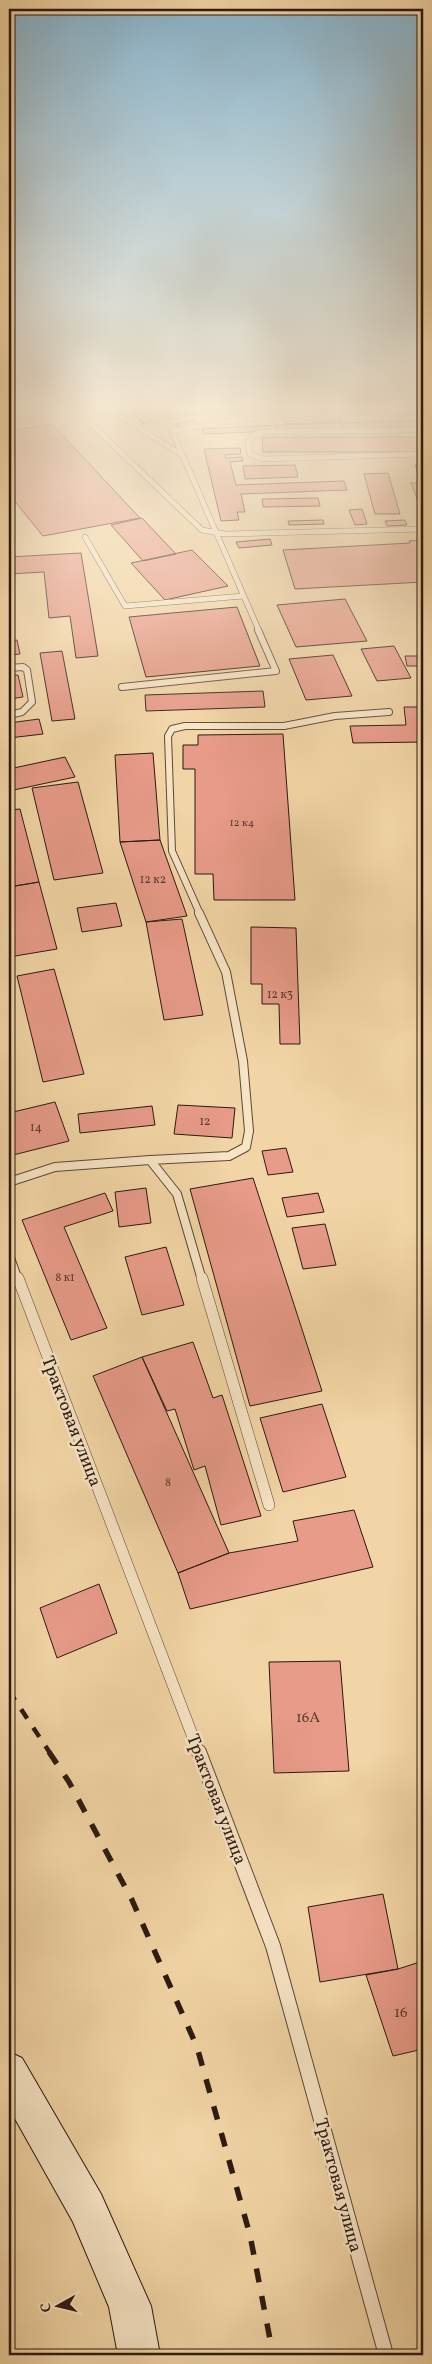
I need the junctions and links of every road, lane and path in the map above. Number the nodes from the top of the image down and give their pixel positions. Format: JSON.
{"nodes":[{"id":1,"x":193,"y":521,"type":"edge"},
{"id":2,"x":210,"y":521,"type":"edge"},
{"id":3,"x":423,"y":529,"type":"edge"},
{"id":4,"x":215,"y":533,"type":"junction"},
{"id":5,"x":85,"y":537,"type":"dead end"},
{"id":6,"x":243,"y":596,"type":"junction"},
{"id":7,"x":9,"y":668,"type":"edge"},
{"id":8,"x":122,"y":687,"type":"dead end"},
{"id":9,"x":389,"y":712,"type":"dead end"},
{"id":10,"x":9,"y":715,"type":"edge"},
{"id":11,"x":150,"y":1160,"type":"junction"},
{"id":12,"x":9,"y":1182,"type":"edge"},
{"id":13,"x":9,"y":1255,"type":"edge"},
{"id":14,"x":269,"y":1505,"type":"dead end"},
{"id":15,"x":9,"y":2071,"type":"edge"},
{"id":16,"x":139,"y":2355,"type":"edge"},
{"id":17,"x":386,"y":2355,"type":"edge"}],
"edges":[{"from":1,"to":4,"type":"lane"},
{"from":2,"to":4,"type":"lane"},
{"from":3,"to":4,"type":"lane"},
{"from":4,"to":6,"type":"lane"},
{"from":5,"to":6,"type":"lane"},
{"from":6,"to":8,"type":"lane"},
{"from":7,"to":10,"type":"lane"},
{"from":9,"to":11,"type":"lane"},
{"from":11,"to":12,"type":"lane"},
{"from":11,"to":14,"type":"lane"},
{"from":13,"to":17,"type":"lane","name":"Трактовая улица"},
{"from":15,"to":16,"type":"main road"}]}
